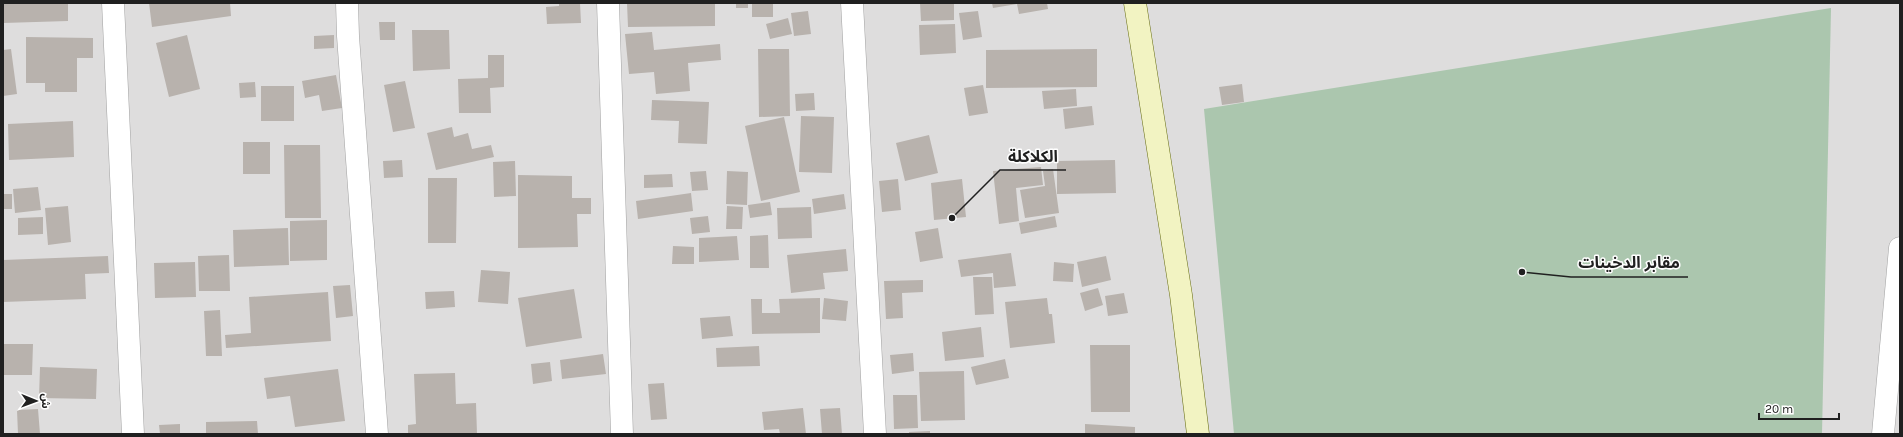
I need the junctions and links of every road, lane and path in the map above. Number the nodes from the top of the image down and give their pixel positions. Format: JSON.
{"nodes":[{"id":1,"x":113,"y":3,"type":"edge"},
{"id":2,"x":347,"y":3,"type":"edge"},
{"id":3,"x":608,"y":3,"type":"edge"},
{"id":4,"x":852,"y":3,"type":"edge"},
{"id":5,"x":1135,"y":3,"type":"edge"},
{"id":6,"x":1900,"y":248,"type":"edge"},
{"id":7,"x":133,"y":434,"type":"edge"},
{"id":8,"x":377,"y":434,"type":"edge"},
{"id":9,"x":622,"y":434,"type":"edge"},
{"id":10,"x":875,"y":434,"type":"edge"},
{"id":11,"x":1198,"y":434,"type":"edge"},
{"id":12,"x":1883,"y":434,"type":"edge"},
{"id":13,"x":1900,"y":434,"type":"edge"}],
"edges":[{"from":1,"to":7,"type":"street"},
{"from":2,"to":8,"type":"street"},
{"from":3,"to":9,"type":"street"},
{"from":4,"to":10,"type":"street"},
{"from":5,"to":11,"type":"street"},
{"from":6,"to":12,"type":"street"},
{"from":12,"to":13,"type":"street"}]}
